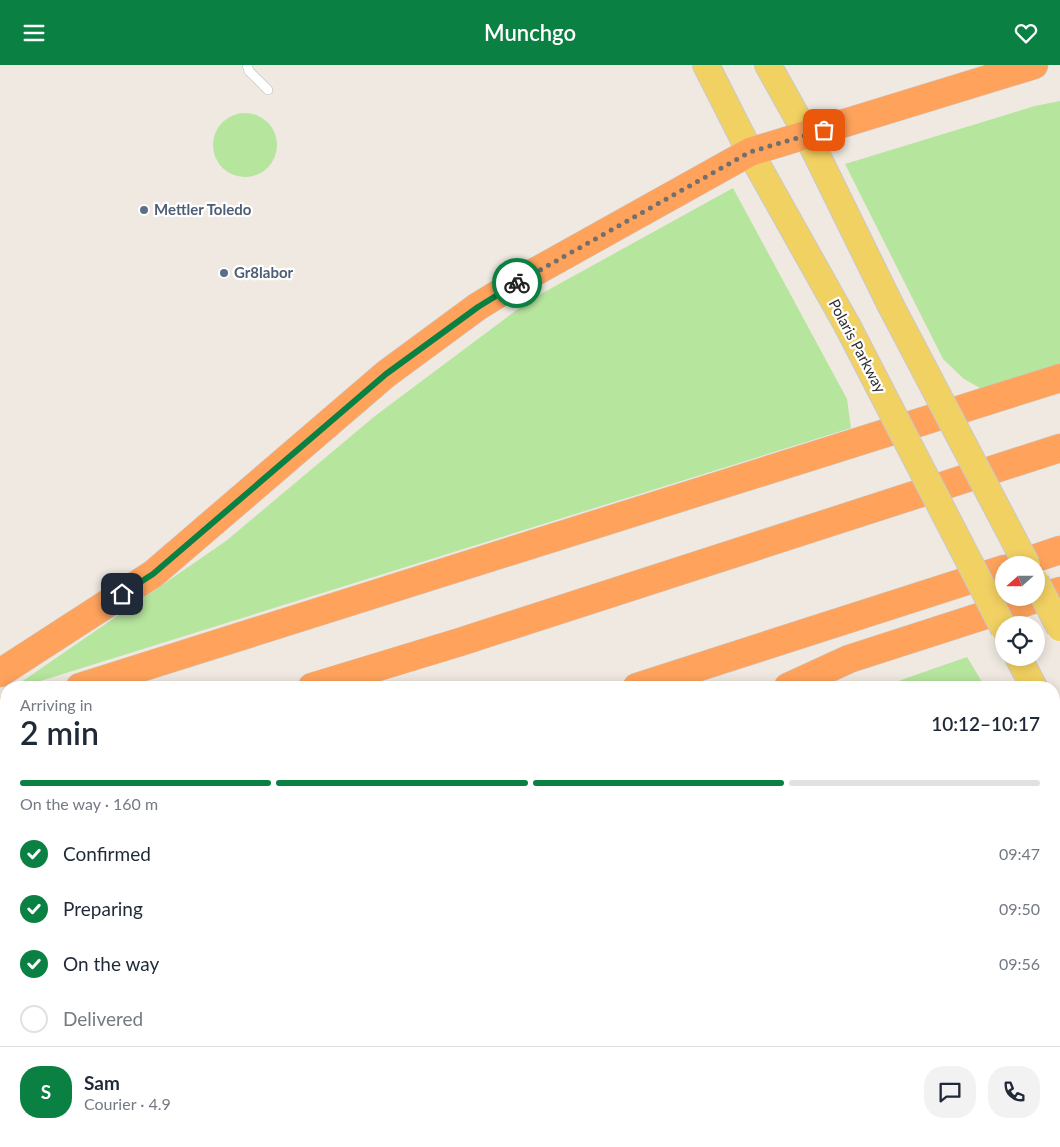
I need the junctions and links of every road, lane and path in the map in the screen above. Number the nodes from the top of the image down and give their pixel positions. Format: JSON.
{"nodes":[{"id":1,"x":247,"y":65,"type":"edge"},
{"id":2,"x":706,"y":65,"type":"edge"},
{"id":3,"x":768,"y":65,"type":"edge"},
{"id":4,"x":1034,"y":65,"type":"edge"},
{"id":5,"x":268,"y":90,"type":"dead end"},
{"id":6,"x":806,"y":135,"type":"junction"},
{"id":7,"x":750,"y":152,"type":"junction"},
{"id":8,"x":1060,"y":378,"type":"edge"},
{"id":9,"x":1060,"y":448,"type":"edge"},
{"id":10,"x":1060,"y":550,"type":"edge"},
{"id":11,"x":1022,"y":556,"type":"edge"},
{"id":12,"x":1042,"y":556,"type":"edge"},
{"id":13,"x":995,"y":572,"type":"edge"},
{"id":14,"x":1060,"y":591,"type":"edge"},
{"id":15,"x":1045,"y":600,"type":"edge"},
{"id":16,"x":997,"y":616,"type":"edge"},
{"id":17,"x":1060,"y":628,"type":"edge"},
{"id":18,"x":1023,"y":666,"type":"edge"},
{"id":19,"x":0,"y":673,"type":"edge"},
{"id":20,"x":99,"y":681,"type":"edge"},
{"id":21,"x":332,"y":681,"type":"edge"},
{"id":22,"x":657,"y":681,"type":"edge"},
{"id":23,"x":801,"y":681,"type":"edge"},
{"id":24,"x":1031,"y":681,"type":"edge"}],
"edges":[{"from":1,"to":5,"type":"lane"},
{"from":2,"to":7,"type":"main road","name":"Polaris Parkway"},
{"from":3,"to":6,"type":"main road"},
{"from":4,"to":6,"type":"highway"},
{"from":6,"to":7,"type":"highway"},
{"from":6,"to":11,"type":"main road","bridge":true},
{"from":7,"to":16,"type":"main road","name":"Polaris Parkway","bridge":true},
{"from":7,"to":19,"type":"highway"},
{"from":8,"to":20,"type":"highway"},
{"from":9,"to":21,"type":"highway"},
{"from":10,"to":12,"type":"highway"},
{"from":13,"to":22,"type":"highway"},
{"from":14,"to":23,"type":"highway"},
{"from":15,"to":17,"type":"main road","bridge":true},
{"from":18,"to":24,"type":"main road"}]}
